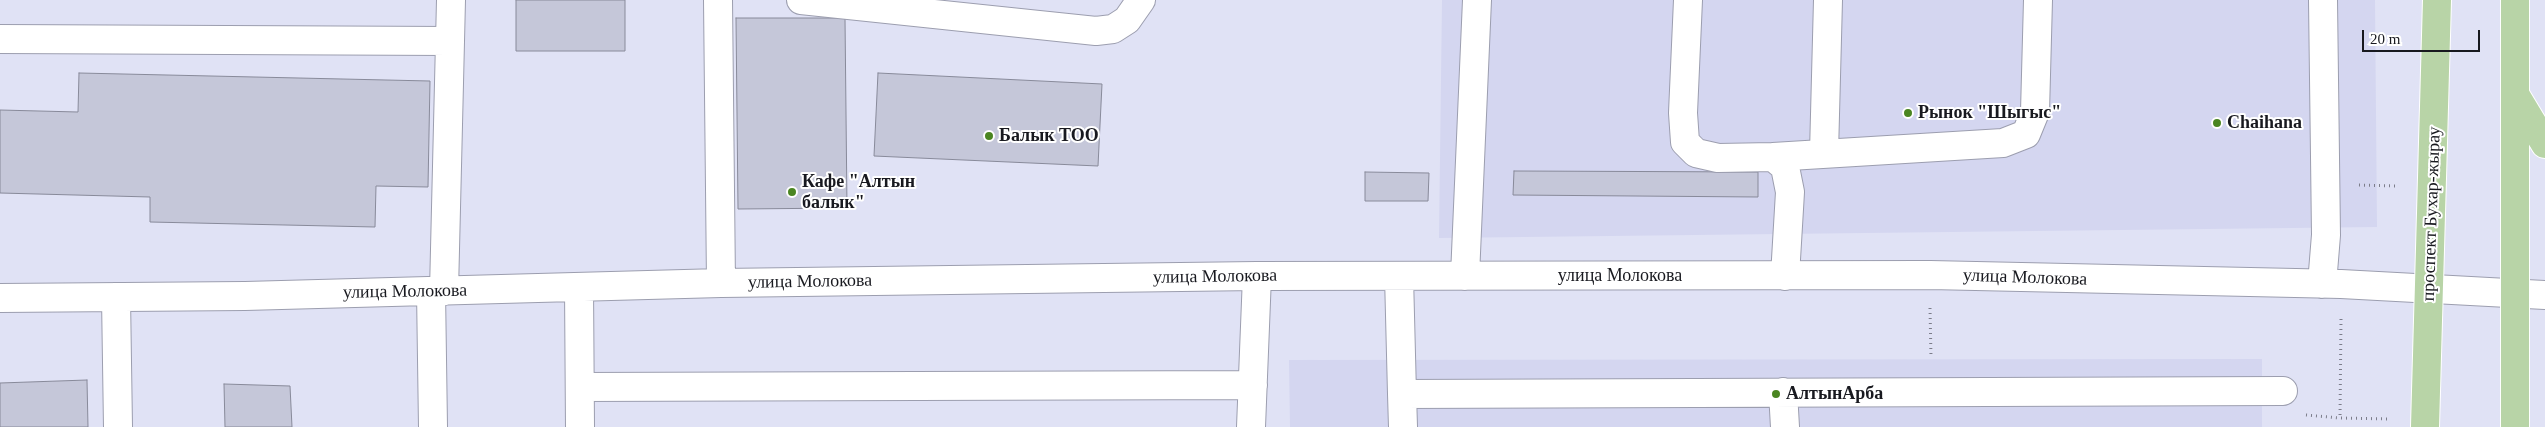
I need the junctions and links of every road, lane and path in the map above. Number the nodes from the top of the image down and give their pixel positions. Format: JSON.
{"nodes":[{"id":1,"x":451,"y":0,"type":"edge"},
{"id":2,"x":718,"y":0,"type":"edge"},
{"id":3,"x":801,"y":0,"type":"edge"},
{"id":4,"x":1141,"y":0,"type":"edge"},
{"id":5,"x":1477,"y":0,"type":"edge"},
{"id":6,"x":1688,"y":0,"type":"edge"},
{"id":7,"x":1828,"y":0,"type":"edge"},
{"id":8,"x":2038,"y":0,"type":"edge"},
{"id":9,"x":2324,"y":0,"type":"edge"},
{"id":10,"x":2437,"y":0,"type":"edge"},
{"id":11,"x":2515,"y":0,"type":"edge"},
{"id":12,"x":0,"y":39,"type":"edge"},
{"id":13,"x":450,"y":40,"type":"junction"},
{"id":14,"x":2516,"y":95,"type":"junction"},
{"id":15,"x":2545,"y":144,"type":"edge"},
{"id":16,"x":1824,"y":153,"type":"junction"},
{"id":17,"x":1773,"y":156,"type":"junction"},
{"id":18,"x":1930,"y":275,"type":"junction"},
{"id":19,"x":1257,"y":276,"type":"junction"},
{"id":20,"x":1399,"y":276,"type":"junction"},
{"id":21,"x":1465,"y":276,"type":"junction"},
{"id":22,"x":1784,"y":276,"type":"junction"},
{"id":23,"x":721,"y":283,"type":"junction"},
{"id":24,"x":2322,"y":284,"type":"junction"},
{"id":25,"x":579,"y":287,"type":"junction"},
{"id":26,"x":2430,"y":289,"type":"junction"},
{"id":27,"x":438,"y":291,"type":"junction"},
{"id":28,"x":2516,"y":293,"type":"junction"},
{"id":29,"x":2545,"y":294,"type":"edge"},
{"id":30,"x":116,"y":297,"type":"junction"},
{"id":31,"x":0,"y":298,"type":"edge"},
{"id":32,"x":1253,"y":385,"type":"junction"},
{"id":33,"x":580,"y":387,"type":"junction"},
{"id":34,"x":2283,"y":391,"type":"dead end"},
{"id":35,"x":1783,"y":392,"type":"junction"},
{"id":36,"x":1931,"y":392,"type":"junction"},
{"id":37,"x":1402,"y":394,"type":"junction"},
{"id":38,"x":2302,"y":415,"type":"dead end"},
{"id":39,"x":2340,"y":418,"type":"dead end"},
{"id":40,"x":118,"y":427,"type":"edge"},
{"id":41,"x":433,"y":427,"type":"edge"},
{"id":42,"x":580,"y":427,"type":"edge"},
{"id":43,"x":1251,"y":427,"type":"edge"},
{"id":44,"x":1402,"y":427,"type":"edge"},
{"id":45,"x":1785,"y":427,"type":"edge"},
{"id":46,"x":2425,"y":427,"type":"edge"},
{"id":47,"x":2515,"y":427,"type":"edge"}],
"edges":[{"from":1,"to":13,"type":"street"},
{"from":2,"to":23,"type":"street"},
{"from":3,"to":4,"type":"street"},
{"from":5,"to":21,"type":"street"},
{"from":6,"to":17,"type":"street"},
{"from":7,"to":16,"type":"street"},
{"from":8,"to":16,"type":"street"},
{"from":9,"to":24,"type":"street"},
{"from":10,"to":26,"type":"main road","name":"проспект Бухар-жырау"},
{"from":11,"to":14,"type":"main road"},
{"from":12,"to":13,"type":"street"},
{"from":13,"to":27,"type":"street"},
{"from":14,"to":15,"type":"main road"},
{"from":14,"to":28,"type":"main road"},
{"from":16,"to":17,"type":"street"},
{"from":17,"to":22,"type":"street"},
{"from":18,"to":22,"type":"street","name":"улица Молокова"},
{"from":18,"to":24,"type":"street","name":"улица Молокова"},
{"from":18,"to":36,"type":"path"},
{"from":19,"to":20,"type":"street","name":"улица Молокова"},
{"from":19,"to":23,"type":"street","name":"улица Молокова"},
{"from":19,"to":32,"type":"street"},
{"from":20,"to":21,"type":"street","name":"улица Молокова"},
{"from":20,"to":37,"type":"street"},
{"from":21,"to":22,"type":"street","name":"улица Молокова"},
{"from":23,"to":25,"type":"street","name":"улица Молокова"},
{"from":24,"to":26,"type":"street","name":"улица Молокова"},
{"from":25,"to":27,"type":"street","name":"улица Молокова"},
{"from":25,"to":33,"type":"street"},
{"from":26,"to":28,"type":"street","name":"улица Молокова"},
{"from":26,"to":46,"type":"main road","name":"проспект Бухар-жырау"},
{"from":27,"to":30,"type":"street","name":"улица Молокова"},
{"from":27,"to":41,"type":"street"},
{"from":28,"to":29,"type":"street","name":"улица Молокова"},
{"from":28,"to":47,"type":"main road"},
{"from":30,"to":31,"type":"street","name":"улица Молокова"},
{"from":30,"to":40,"type":"street"},
{"from":32,"to":33,"type":"street"},
{"from":32,"to":43,"type":"street"},
{"from":33,"to":42,"type":"street"},
{"from":34,"to":36,"type":"street"},
{"from":35,"to":36,"type":"street"},
{"from":35,"to":37,"type":"street"},
{"from":35,"to":45,"type":"street"},
{"from":37,"to":44,"type":"street"},
{"from":38,"to":39,"type":"path"}]}
